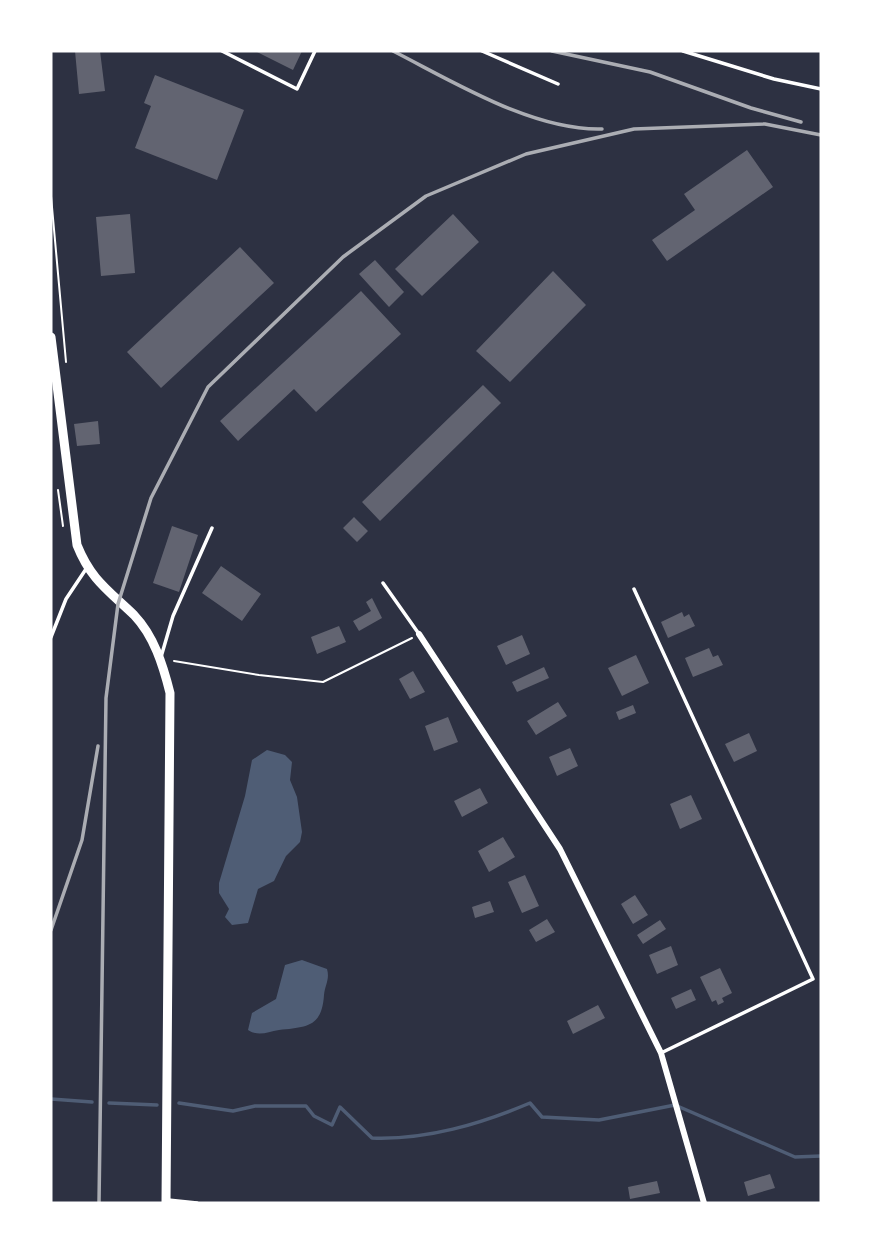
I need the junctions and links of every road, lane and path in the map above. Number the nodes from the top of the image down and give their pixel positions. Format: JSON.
{"nodes":[{"id":1,"x":222,"y":51,"type":"edge"},
{"id":2,"x":315,"y":51,"type":"edge"},
{"id":3,"x":482,"y":51,"type":"edge"},
{"id":4,"x":683,"y":51,"type":"edge"},
{"id":5,"x":558,"y":84,"type":"dead end"},
{"id":6,"x":821,"y":89,"type":"edge"},
{"id":7,"x":51,"y":337,"type":"edge"},
{"id":8,"x":212,"y":528,"type":"dead end"},
{"id":9,"x":86,"y":569,"type":"junction"},
{"id":10,"x":383,"y":583,"type":"dead end"},
{"id":11,"x":634,"y":589,"type":"dead end"},
{"id":12,"x":419,"y":634,"type":"junction"},
{"id":13,"x":51,"y":637,"type":"edge"},
{"id":14,"x":161,"y":659,"type":"junction"},
{"id":15,"x":661,"y":1053,"type":"junction"},
{"id":16,"x":166,"y":1202,"type":"edge"},
{"id":17,"x":197,"y":1203,"type":"edge"},
{"id":18,"x":704,"y":1203,"type":"edge"}],
"edges":[{"from":1,"to":2,"type":"lane"},
{"from":3,"to":5,"type":"lane"},
{"from":4,"to":6,"type":"lane"},
{"from":7,"to":9,"type":"main road"},
{"from":8,"to":14,"type":"lane"},
{"from":9,"to":13,"type":"lane"},
{"from":9,"to":14,"type":"main road"},
{"from":10,"to":12,"type":"lane"},
{"from":11,"to":15,"type":"lane"},
{"from":12,"to":14,"type":"path"},
{"from":12,"to":15,"type":"street"},
{"from":14,"to":16,"type":"main road"},
{"from":15,"to":18,"type":"street"},
{"from":16,"to":17,"type":"lane"}]}
